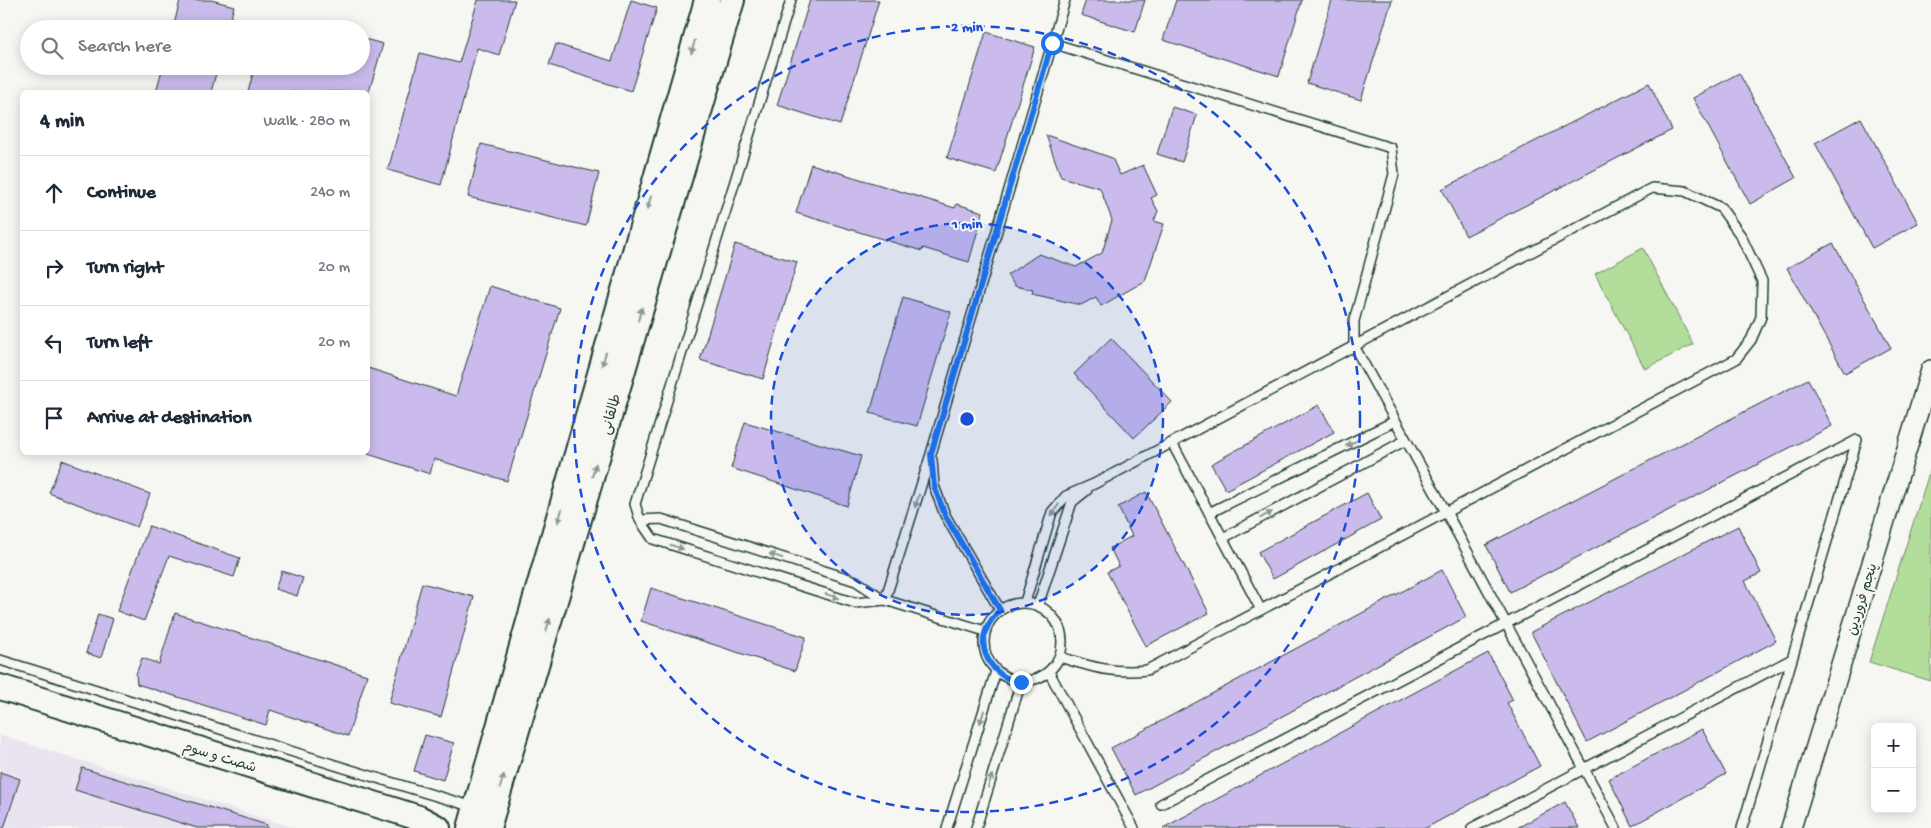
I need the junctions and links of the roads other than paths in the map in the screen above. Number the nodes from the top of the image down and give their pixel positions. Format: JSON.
{"nodes":[{"id":1,"x":706,"y":0,"type":"edge"},
{"id":2,"x":732,"y":0,"type":"edge"},
{"id":3,"x":791,"y":0,"type":"edge"},
{"id":4,"x":1065,"y":0,"type":"edge"},
{"id":5,"x":1052,"y":43,"type":"junction"},
{"id":6,"x":1354,"y":346,"type":"junction"},
{"id":7,"x":1931,"y":370,"type":"edge"},
{"id":8,"x":1395,"y":421,"type":"junction"},
{"id":9,"x":1406,"y":440,"type":"junction"},
{"id":10,"x":1172,"y":443,"type":"junction"},
{"id":11,"x":931,"y":454,"type":"junction"},
{"id":12,"x":1094,"y":484,"type":"junction"},
{"id":13,"x":1446,"y":512,"type":"junction"},
{"id":14,"x":1210,"y":513,"type":"junction"},
{"id":15,"x":640,"y":520,"type":"junction"},
{"id":16,"x":1223,"y":538,"type":"junction"},
{"id":17,"x":885,"y":600,"type":"junction"},
{"id":18,"x":1024,"y":602,"type":"junction"},
{"id":19,"x":1038,"y":605,"type":"junction"},
{"id":20,"x":1000,"y":610,"type":"junction"},
{"id":21,"x":1261,"y":610,"type":"junction"},
{"id":22,"x":1506,"y":623,"type":"junction"},
{"id":23,"x":985,"y":631,"type":"junction"},
{"id":24,"x":1060,"y":657,"type":"junction"},
{"id":25,"x":1792,"y":659,"type":"junction"},
{"id":26,"x":0,"y":660,"type":"edge"},
{"id":27,"x":996,"y":671,"type":"junction"},
{"id":28,"x":1050,"y":672,"type":"junction"},
{"id":29,"x":1021,"y":682,"type":"junction"},
{"id":30,"x":0,"y":687,"type":"edge"},
{"id":31,"x":1584,"y":768,"type":"junction"},
{"id":32,"x":1161,"y":804,"type":"dead end"},
{"id":33,"x":478,"y":821,"type":"edge"},
{"id":34,"x":438,"y":828,"type":"edge"},
{"id":35,"x":947,"y":828,"type":"edge"},
{"id":36,"x":976,"y":828,"type":"edge"},
{"id":37,"x":1134,"y":828,"type":"edge"},
{"id":38,"x":1472,"y":828,"type":"edge"},
{"id":39,"x":1616,"y":828,"type":"edge"},
{"id":40,"x":1742,"y":828,"type":"edge"},
{"id":41,"x":1791,"y":828,"type":"edge"}],
"edges":[{"from":1,"to":33,"type":"street","name":"طالقانی","one_way":true},
{"from":33,"to":2,"type":"street","name":"طالقانی","one_way":true},
{"from":3,"to":15,"type":"lane"},
{"from":4,"to":5,"type":"lane"},
{"from":5,"to":6,"type":"lane"},
{"from":5,"to":11,"type":"lane"},
{"from":6,"to":8,"type":"lane"},
{"from":6,"to":10,"type":"lane"},
{"from":6,"to":13,"type":"lane"},
{"from":7,"to":41,"type":"street","name":"پنجم فروردین"},
{"from":8,"to":9,"type":"lane"},
{"from":8,"to":14,"type":"lane","one_way":true},
{"from":9,"to":13,"type":"lane"},
{"from":16,"to":9,"type":"lane","one_way":true},
{"from":10,"to":12,"type":"lane"},
{"from":10,"to":14,"type":"lane"},
{"from":11,"to":17,"type":"lane","one_way":true},
{"from":11,"to":20,"type":"lane"},
{"from":12,"to":18,"type":"lane","one_way":true},
{"from":12,"to":19,"type":"lane"},
{"from":13,"to":21,"type":"lane"},
{"from":13,"to":22,"type":"lane"},
{"from":14,"to":16,"type":"lane"},
{"from":17,"to":15,"type":"lane","one_way":true},
{"from":15,"to":17,"type":"lane","one_way":true},
{"from":16,"to":21,"type":"lane"},
{"from":17,"to":23,"type":"lane"},
{"from":18,"to":19,"type":"lane"},
{"from":18,"to":20,"type":"lane"},
{"from":19,"to":24,"type":"lane"},
{"from":20,"to":23,"type":"lane"},
{"from":21,"to":24,"type":"lane"},
{"from":22,"to":25,"type":"lane"},
{"from":22,"to":31,"type":"lane"},
{"from":22,"to":32,"type":"lane"},
{"from":23,"to":27,"type":"lane"},
{"from":24,"to":28,"type":"lane"},
{"from":25,"to":31,"type":"lane"},
{"from":25,"to":40,"type":"lane"},
{"from":26,"to":33,"type":"lane"},
{"from":27,"to":29,"type":"lane"},
{"from":27,"to":35,"type":"lane","one_way":true},
{"from":28,"to":29,"type":"lane"},
{"from":28,"to":37,"type":"lane"},
{"from":36,"to":29,"type":"lane","one_way":true},
{"from":30,"to":34,"type":"street","name":"شصت و سوم"},
{"from":31,"to":38,"type":"lane"},
{"from":31,"to":39,"type":"lane"}]}
